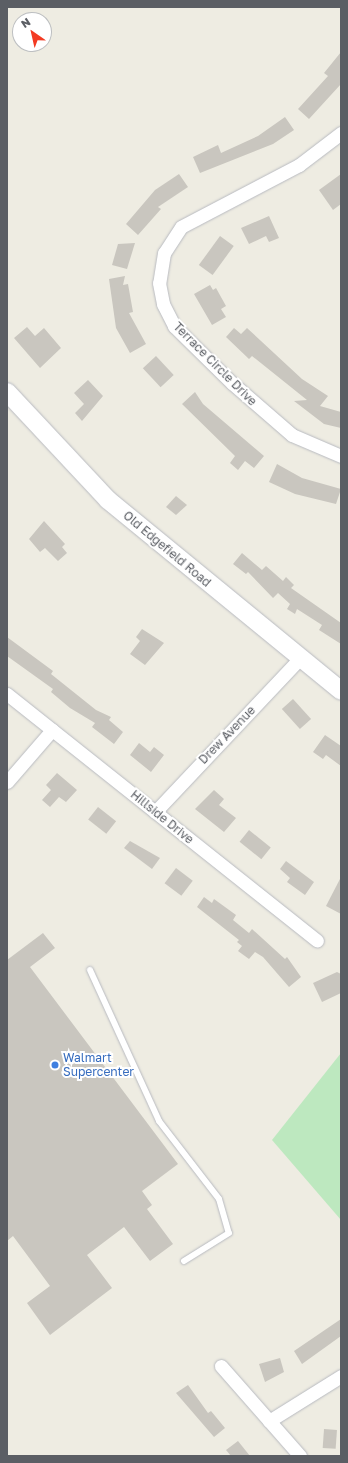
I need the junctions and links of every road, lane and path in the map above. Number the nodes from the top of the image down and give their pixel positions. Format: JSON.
{"nodes":[{"id":1,"x":341,"y":133,"type":"edge"},
{"id":2,"x":7,"y":392,"type":"edge"},
{"id":3,"x":341,"y":456,"type":"edge"},
{"id":4,"x":299,"y":659,"type":"junction"},
{"id":5,"x":341,"y":691,"type":"edge"},
{"id":6,"x":7,"y":694,"type":"edge"},
{"id":7,"x":52,"y":730,"type":"junction"},
{"id":8,"x":7,"y":782,"type":"edge"},
{"id":9,"x":155,"y":812,"type":"junction"},
{"id":10,"x":317,"y":941,"type":"dead end"},
{"id":11,"x":90,"y":970,"type":"dead end"},
{"id":12,"x":184,"y":1261,"type":"dead end"},
{"id":13,"x":221,"y":1366,"type":"dead end"},
{"id":14,"x":341,"y":1376,"type":"edge"},
{"id":15,"x":269,"y":1420,"type":"junction"},
{"id":16,"x":300,"y":1456,"type":"edge"}],
"edges":[{"from":1,"to":3,"type":"street","name":"Terrace Circle Drive"},
{"from":2,"to":4,"type":"street","name":"Old Edgefield Road"},
{"from":4,"to":5,"type":"street","name":"Old Edgefield Road"},
{"from":4,"to":9,"type":"street","name":"Drew Avenue"},
{"from":6,"to":7,"type":"street","name":"Hillside Drive"},
{"from":7,"to":8,"type":"street"},
{"from":7,"to":9,"type":"street","name":"Hillside Drive"},
{"from":9,"to":10,"type":"street","name":"Hillside Drive"},
{"from":11,"to":12,"type":"lane"},
{"from":13,"to":15,"type":"street"},
{"from":14,"to":15,"type":"street"},
{"from":15,"to":16,"type":"street"}]}
